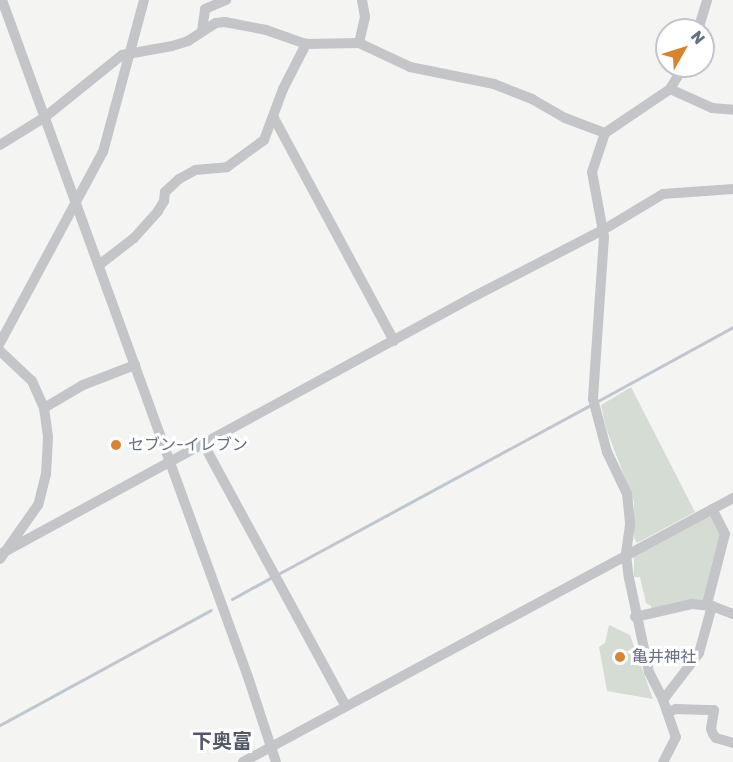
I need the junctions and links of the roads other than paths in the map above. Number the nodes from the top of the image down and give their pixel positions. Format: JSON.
{"nodes":[{"id":1,"x":2,"y":0,"type":"edge"},
{"id":2,"x":144,"y":0,"type":"edge"},
{"id":3,"x":226,"y":0,"type":"edge"},
{"id":4,"x":362,"y":0,"type":"edge"},
{"id":5,"x":706,"y":0,"type":"edge"},
{"id":6,"x":701,"y":18,"type":"edge"},
{"id":7,"x":202,"y":31,"type":"junction"},
{"id":8,"x":359,"y":43,"type":"junction"},
{"id":9,"x":306,"y":44,"type":"junction"},
{"id":10,"x":130,"y":52,"type":"junction"},
{"id":11,"x":677,"y":78,"type":"edge"},
{"id":12,"x":670,"y":89,"type":"junction"},
{"id":13,"x":733,"y":110,"type":"edge"},
{"id":14,"x":45,"y":117,"type":"junction"},
{"id":15,"x":274,"y":118,"type":"junction"},
{"id":16,"x":605,"y":133,"type":"junction"},
{"id":17,"x":0,"y":145,"type":"edge"},
{"id":18,"x":733,"y":189,"type":"edge"},
{"id":19,"x":75,"y":202,"type":"junction"},
{"id":20,"x":603,"y":230,"type":"junction"},
{"id":21,"x":99,"y":265,"type":"junction"},
{"id":22,"x":394,"y":341,"type":"junction"},
{"id":23,"x":0,"y":343,"type":"edge"},
{"id":24,"x":0,"y":351,"type":"edge"},
{"id":25,"x":135,"y":365,"type":"junction"},
{"id":26,"x":44,"y":408,"type":"junction"},
{"id":27,"x":204,"y":445,"type":"junction"},
{"id":28,"x":170,"y":463,"type":"junction"},
{"id":29,"x":733,"y":498,"type":"edge"},
{"id":30,"x":712,"y":509,"type":"junction"},
{"id":31,"x":626,"y":555,"type":"junction"},
{"id":32,"x":2,"y":556,"type":"edge"},
{"id":33,"x":709,"y":605,"type":"junction"},
{"id":34,"x":733,"y":614,"type":"edge"},
{"id":35,"x":635,"y":617,"type":"junction"},
{"id":36,"x":663,"y":700,"type":"junction"},
{"id":37,"x":346,"y":706,"type":"junction"},
{"id":38,"x":668,"y":712,"type":"junction"},
{"id":39,"x":733,"y":743,"type":"edge"},
{"id":40,"x":272,"y":747,"type":"junction"},
{"id":41,"x":243,"y":762,"type":"edge"},
{"id":42,"x":276,"y":762,"type":"edge"},
{"id":43,"x":663,"y":762,"type":"edge"}],
"edges":[{"from":1,"to":14,"type":"street"},
{"from":2,"to":10,"type":"street"},
{"from":3,"to":7,"type":"street"},
{"from":4,"to":8,"type":"street"},
{"from":5,"to":6,"type":"street"},
{"from":7,"to":9,"type":"street"},
{"from":7,"to":10,"type":"street"},
{"from":8,"to":9,"type":"street"},
{"from":8,"to":16,"type":"street"},
{"from":9,"to":15,"type":"street"},
{"from":10,"to":14,"type":"street"},
{"from":10,"to":19,"type":"street"},
{"from":11,"to":12,"type":"street"},
{"from":12,"to":13,"type":"street"},
{"from":12,"to":16,"type":"street"},
{"from":14,"to":17,"type":"street"},
{"from":14,"to":19,"type":"street"},
{"from":15,"to":21,"type":"street"},
{"from":15,"to":22,"type":"street"},
{"from":16,"to":20,"type":"street"},
{"from":18,"to":20,"type":"street"},
{"from":19,"to":21,"type":"street"},
{"from":19,"to":23,"type":"street"},
{"from":20,"to":22,"type":"street"},
{"from":20,"to":31,"type":"street"},
{"from":21,"to":25,"type":"street"},
{"from":22,"to":27,"type":"street"},
{"from":24,"to":26,"type":"street"},
{"from":25,"to":26,"type":"street"},
{"from":25,"to":28,"type":"street"},
{"from":26,"to":32,"type":"street"},
{"from":27,"to":28,"type":"street"},
{"from":27,"to":37,"type":"street"},
{"from":28,"to":32,"type":"street"},
{"from":28,"to":40,"type":"street"},
{"from":29,"to":30,"type":"street"},
{"from":30,"to":31,"type":"street"},
{"from":30,"to":33,"type":"street"},
{"from":31,"to":35,"type":"street"},
{"from":31,"to":37,"type":"street"},
{"from":33,"to":34,"type":"street"},
{"from":33,"to":35,"type":"street"},
{"from":33,"to":36,"type":"street"},
{"from":35,"to":36,"type":"street"},
{"from":36,"to":38,"type":"street"},
{"from":37,"to":40,"type":"street"},
{"from":38,"to":39,"type":"street"},
{"from":38,"to":43,"type":"street"},
{"from":40,"to":41,"type":"street"},
{"from":40,"to":42,"type":"street"}]}
